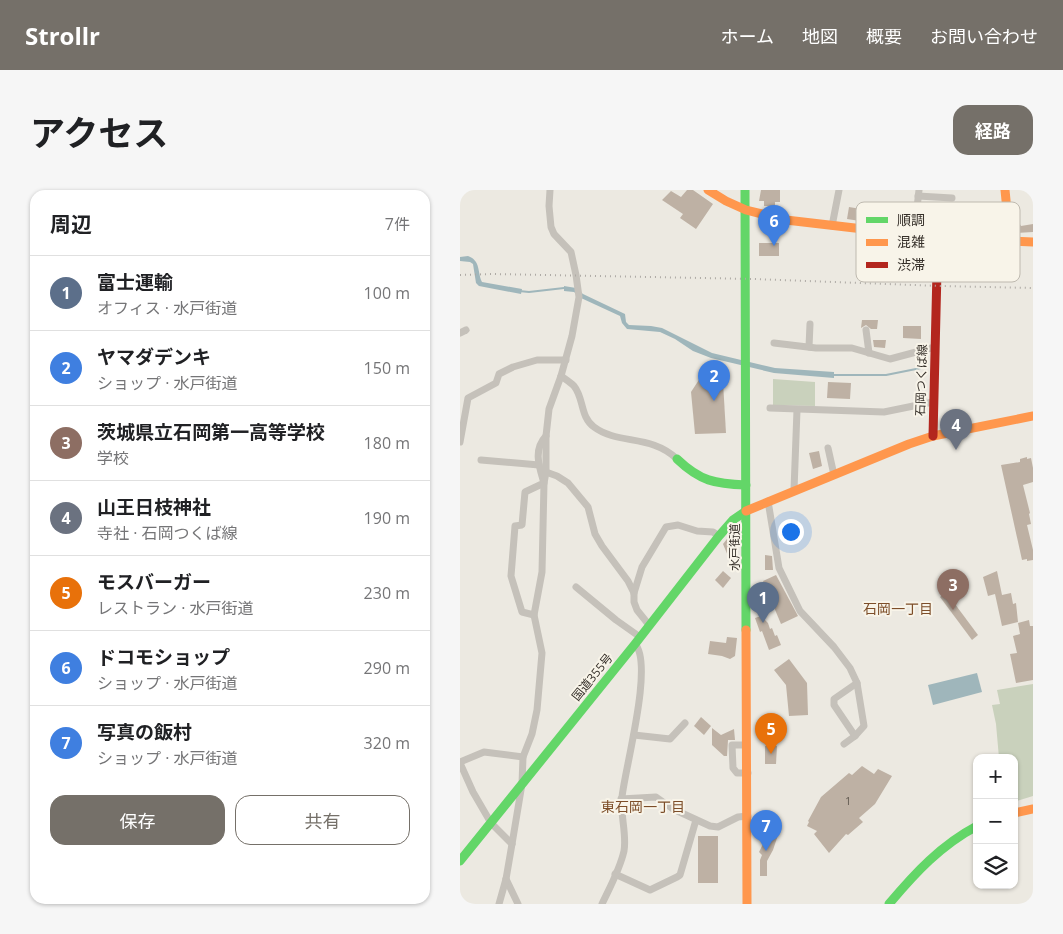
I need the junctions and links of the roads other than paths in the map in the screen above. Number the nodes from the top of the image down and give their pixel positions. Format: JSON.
{"nodes":[{"id":1,"x":550,"y":190,"type":"edge"},
{"id":2,"x":708,"y":190,"type":"edge"},
{"id":3,"x":745,"y":190,"type":"edge"},
{"id":4,"x":839,"y":190,"type":"edge"},
{"id":5,"x":919,"y":193,"type":"edge"},
{"id":6,"x":952,"y":198,"type":"dead end"},
{"id":7,"x":745,"y":210,"type":"junction"},
{"id":8,"x":832,"y":226,"type":"junction"},
{"id":9,"x":856,"y":229,"type":"edge"},
{"id":10,"x":1020,"y":241,"type":"edge"},
{"id":11,"x":1033,"y":242,"type":"edge"},
{"id":12,"x":937,"y":282,"type":"edge"},
{"id":13,"x":810,"y":324,"type":"dead end"},
{"id":14,"x":866,"y":330,"type":"dead end"},
{"id":15,"x":774,"y":343,"type":"dead end"},
{"id":16,"x":809,"y":347,"type":"junction"},
{"id":17,"x":935,"y":347,"type":"junction"},
{"id":18,"x":869,"y":353,"type":"junction"},
{"id":19,"x":566,"y":360,"type":"junction"},
{"id":20,"x":561,"y":376,"type":"junction"},
{"id":21,"x":933,"y":402,"type":"junction"},
{"id":22,"x":770,"y":408,"type":"dead end"},
{"id":23,"x":797,"y":410,"type":"junction"},
{"id":24,"x":1033,"y":416,"type":"edge"},
{"id":25,"x":546,"y":436,"type":"junction"},
{"id":26,"x":933,"y":436,"type":"junction"},
{"id":27,"x":460,"y":442,"type":"edge"},
{"id":28,"x":828,"y":448,"type":"dead end"},
{"id":29,"x":677,"y":459,"type":"joint"},
{"id":30,"x":481,"y":460,"type":"dead end"},
{"id":31,"x":539,"y":465,"type":"junction"},
{"id":32,"x":546,"y":472,"type":"junction"},
{"id":33,"x":834,"y":475,"type":"junction"},
{"id":34,"x":544,"y":483,"type":"junction"},
{"id":35,"x":746,"y":485,"type":"junction"},
{"id":36,"x":794,"y":490,"type":"junction"},
{"id":37,"x":768,"y":501,"type":"junction"},
{"id":38,"x":746,"y":511,"type":"junction"},
{"id":39,"x":719,"y":536,"type":"junction"},
{"id":40,"x":576,"y":587,"type":"dead end"},
{"id":41,"x":634,"y":593,"type":"junction"},
{"id":42,"x":534,"y":615,"type":"junction"},
{"id":43,"x":649,"y":625,"type":"junction"},
{"id":44,"x":637,"y":640,"type":"junction"},
{"id":45,"x":857,"y":683,"type":"junction"},
{"id":46,"x":685,"y":724,"type":"dead end"},
{"id":47,"x":634,"y":736,"type":"junction"},
{"id":48,"x":855,"y":736,"type":"junction"},
{"id":49,"x":844,"y":744,"type":"dead end"},
{"id":50,"x":747,"y":745,"type":"junction"},
{"id":51,"x":523,"y":757,"type":"junction"},
{"id":52,"x":460,"y":762,"type":"edge"},
{"id":53,"x":748,"y":773,"type":"junction"},
{"id":54,"x":522,"y":784,"type":"junction"},
{"id":55,"x":621,"y":799,"type":"junction"},
{"id":56,"x":1033,"y":809,"type":"edge"},
{"id":57,"x":1018,"y":812,"type":"edge"},
{"id":58,"x":748,"y":816,"type":"junction"},
{"id":59,"x":696,"y":820,"type":"junction"},
{"id":60,"x":491,"y":823,"type":"junction"},
{"id":61,"x":973,"y":828,"type":"edge"},
{"id":62,"x":512,"y":844,"type":"junction"},
{"id":63,"x":460,"y":862,"type":"edge"},
{"id":64,"x":615,"y":874,"type":"junction"},
{"id":65,"x":506,"y":879,"type":"junction"},
{"id":66,"x":499,"y":904,"type":"edge"},
{"id":67,"x":518,"y":904,"type":"edge"},
{"id":68,"x":602,"y":904,"type":"edge"},
{"id":69,"x":747,"y":904,"type":"edge"},
{"id":70,"x":889,"y":904,"type":"edge"}],
"edges":[{"from":1,"to":19,"type":"street"},
{"from":2,"to":7,"type":"main road"},
{"from":3,"to":7,"type":"main road","name":"水戸街道"},
{"from":4,"to":8,"type":"street"},
{"from":5,"to":6,"type":"street"},
{"from":7,"to":8,"type":"main road"},
{"from":7,"to":35,"type":"main road","name":"水戸街道"},
{"from":8,"to":9,"type":"main road"},
{"from":10,"to":11,"type":"main road"},
{"from":12,"to":17,"type":"main road","name":"石岡つくば線"},
{"from":13,"to":16,"type":"street"},
{"from":14,"to":18,"type":"street"},
{"from":15,"to":16,"type":"street"},
{"from":16,"to":18,"type":"street"},
{"from":17,"to":18,"type":"street"},
{"from":17,"to":21,"type":"main road","name":"石岡つくば線"},
{"from":19,"to":20,"type":"street"},
{"from":19,"to":27,"type":"street"},
{"from":20,"to":25,"type":"street"},
{"from":20,"to":29,"type":"street"},
{"from":21,"to":23,"type":"street"},
{"from":21,"to":26,"type":"main road","name":"石岡つくば線"},
{"from":22,"to":23,"type":"street"},
{"from":23,"to":36,"type":"street"},
{"from":24,"to":26,"type":"main road"},
{"from":25,"to":31,"type":"street"},
{"from":25,"to":32,"type":"street"},
{"from":26,"to":33,"type":"main road"},
{"from":28,"to":33,"type":"street"},
{"from":29,"to":35,"type":"main road"},
{"from":30,"to":31,"type":"street"},
{"from":31,"to":34,"type":"street"},
{"from":32,"to":34,"type":"street"},
{"from":32,"to":41,"type":"street"},
{"from":33,"to":36,"type":"main road"},
{"from":34,"to":42,"type":"street"},
{"from":34,"to":42,"type":"street"},
{"from":35,"to":38,"type":"main road","name":"水戸街道"},
{"from":36,"to":37,"type":"main road"},
{"from":37,"to":38,"type":"main road"},
{"from":37,"to":45,"type":"street"},
{"from":38,"to":39,"type":"main road","name":"国道355号"},
{"from":38,"to":50,"type":"main road","name":"水戸街道"},
{"from":39,"to":41,"type":"street"},
{"from":39,"to":43,"type":"main road","name":"国道355号"},
{"from":40,"to":44,"type":"street"},
{"from":41,"to":43,"type":"street"},
{"from":42,"to":51,"type":"street"},
{"from":43,"to":44,"type":"main road","name":"国道355号"},
{"from":44,"to":47,"type":"street"},
{"from":44,"to":54,"type":"main road","name":"国道355号"},
{"from":45,"to":48,"type":"street"},
{"from":45,"to":48,"type":"street"},
{"from":46,"to":47,"type":"street"},
{"from":47,"to":55,"type":"street"},
{"from":48,"to":49,"type":"street"},
{"from":50,"to":53,"type":"main road","name":"水戸街道"},
{"from":50,"to":53,"type":"street"},
{"from":51,"to":52,"type":"street"},
{"from":51,"to":54,"type":"street"},
{"from":52,"to":60,"type":"street"},
{"from":53,"to":58,"type":"main road","name":"水戸街道"},
{"from":54,"to":60,"type":"main road","name":"国道355号"},
{"from":54,"to":62,"type":"street"},
{"from":55,"to":59,"type":"street"},
{"from":55,"to":64,"type":"street"},
{"from":56,"to":57,"type":"main road"},
{"from":58,"to":59,"type":"street"},
{"from":58,"to":69,"type":"main road","name":"水戸街道"},
{"from":59,"to":64,"type":"street"},
{"from":60,"to":62,"type":"street"},
{"from":60,"to":63,"type":"main road","name":"国道355号"},
{"from":61,"to":70,"type":"main road"},
{"from":62,"to":65,"type":"street"},
{"from":64,"to":68,"type":"street"},
{"from":65,"to":66,"type":"street"},
{"from":65,"to":67,"type":"street"}]}
